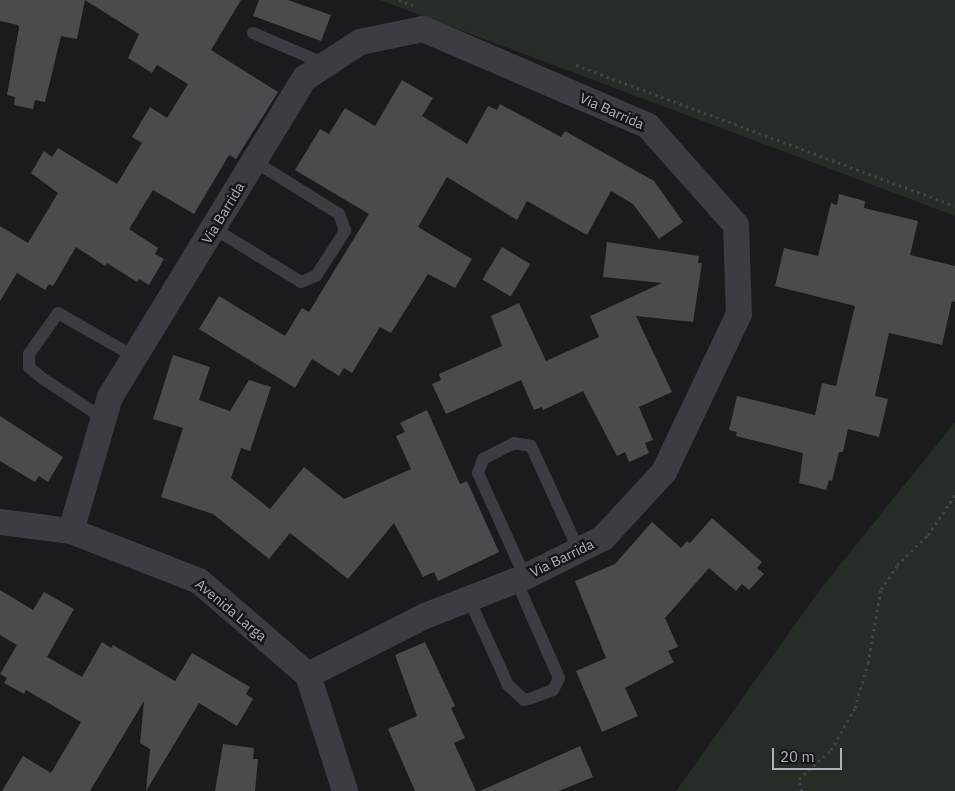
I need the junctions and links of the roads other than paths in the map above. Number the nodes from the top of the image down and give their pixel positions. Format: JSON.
{"nodes":[{"id":1,"x":253,"y":33,"type":"dead end"},
{"id":2,"x":325,"y":64,"type":"junction"},
{"id":3,"x":254,"y":161,"type":"junction"},
{"id":4,"x":213,"y":228,"type":"junction"},
{"id":5,"x":135,"y":357,"type":"junction"},
{"id":6,"x":104,"y":419,"type":"junction"},
{"id":7,"x":0,"y":522,"type":"edge"},
{"id":8,"x":70,"y":531,"type":"junction"},
{"id":9,"x":579,"y":551,"type":"junction"},
{"id":10,"x":520,"y":578,"type":"junction"},
{"id":11,"x":469,"y":599,"type":"junction"},
{"id":12,"x":308,"y":675,"type":"junction"},
{"id":13,"x":345,"y":791,"type":"edge"}],
"edges":[{"from":1,"to":2,"type":"lane"},
{"from":2,"to":3,"type":"street","name":"Via Barrida"},
{"from":2,"to":9,"type":"street","name":"Via Barrida"},
{"from":3,"to":4,"type":"street","name":"Via Barrida"},
{"from":3,"to":4,"type":"lane"},
{"from":4,"to":5,"type":"street","name":"Via Barrida"},
{"from":5,"to":6,"type":"street","name":"Via Barrida"},
{"from":5,"to":6,"type":"lane"},
{"from":6,"to":8,"type":"street","name":"Via Barrida"},
{"from":7,"to":8,"type":"street","name":"Avenida Larga"},
{"from":8,"to":12,"type":"street","name":"Avenida Larga"},
{"from":9,"to":10,"type":"street","name":"Via Barrida"},
{"from":9,"to":10,"type":"lane"},
{"from":10,"to":11,"type":"street","name":"Via Barrida"},
{"from":10,"to":11,"type":"lane"},
{"from":11,"to":12,"type":"street","name":"Via Barrida"},
{"from":12,"to":13,"type":"street"}]}
